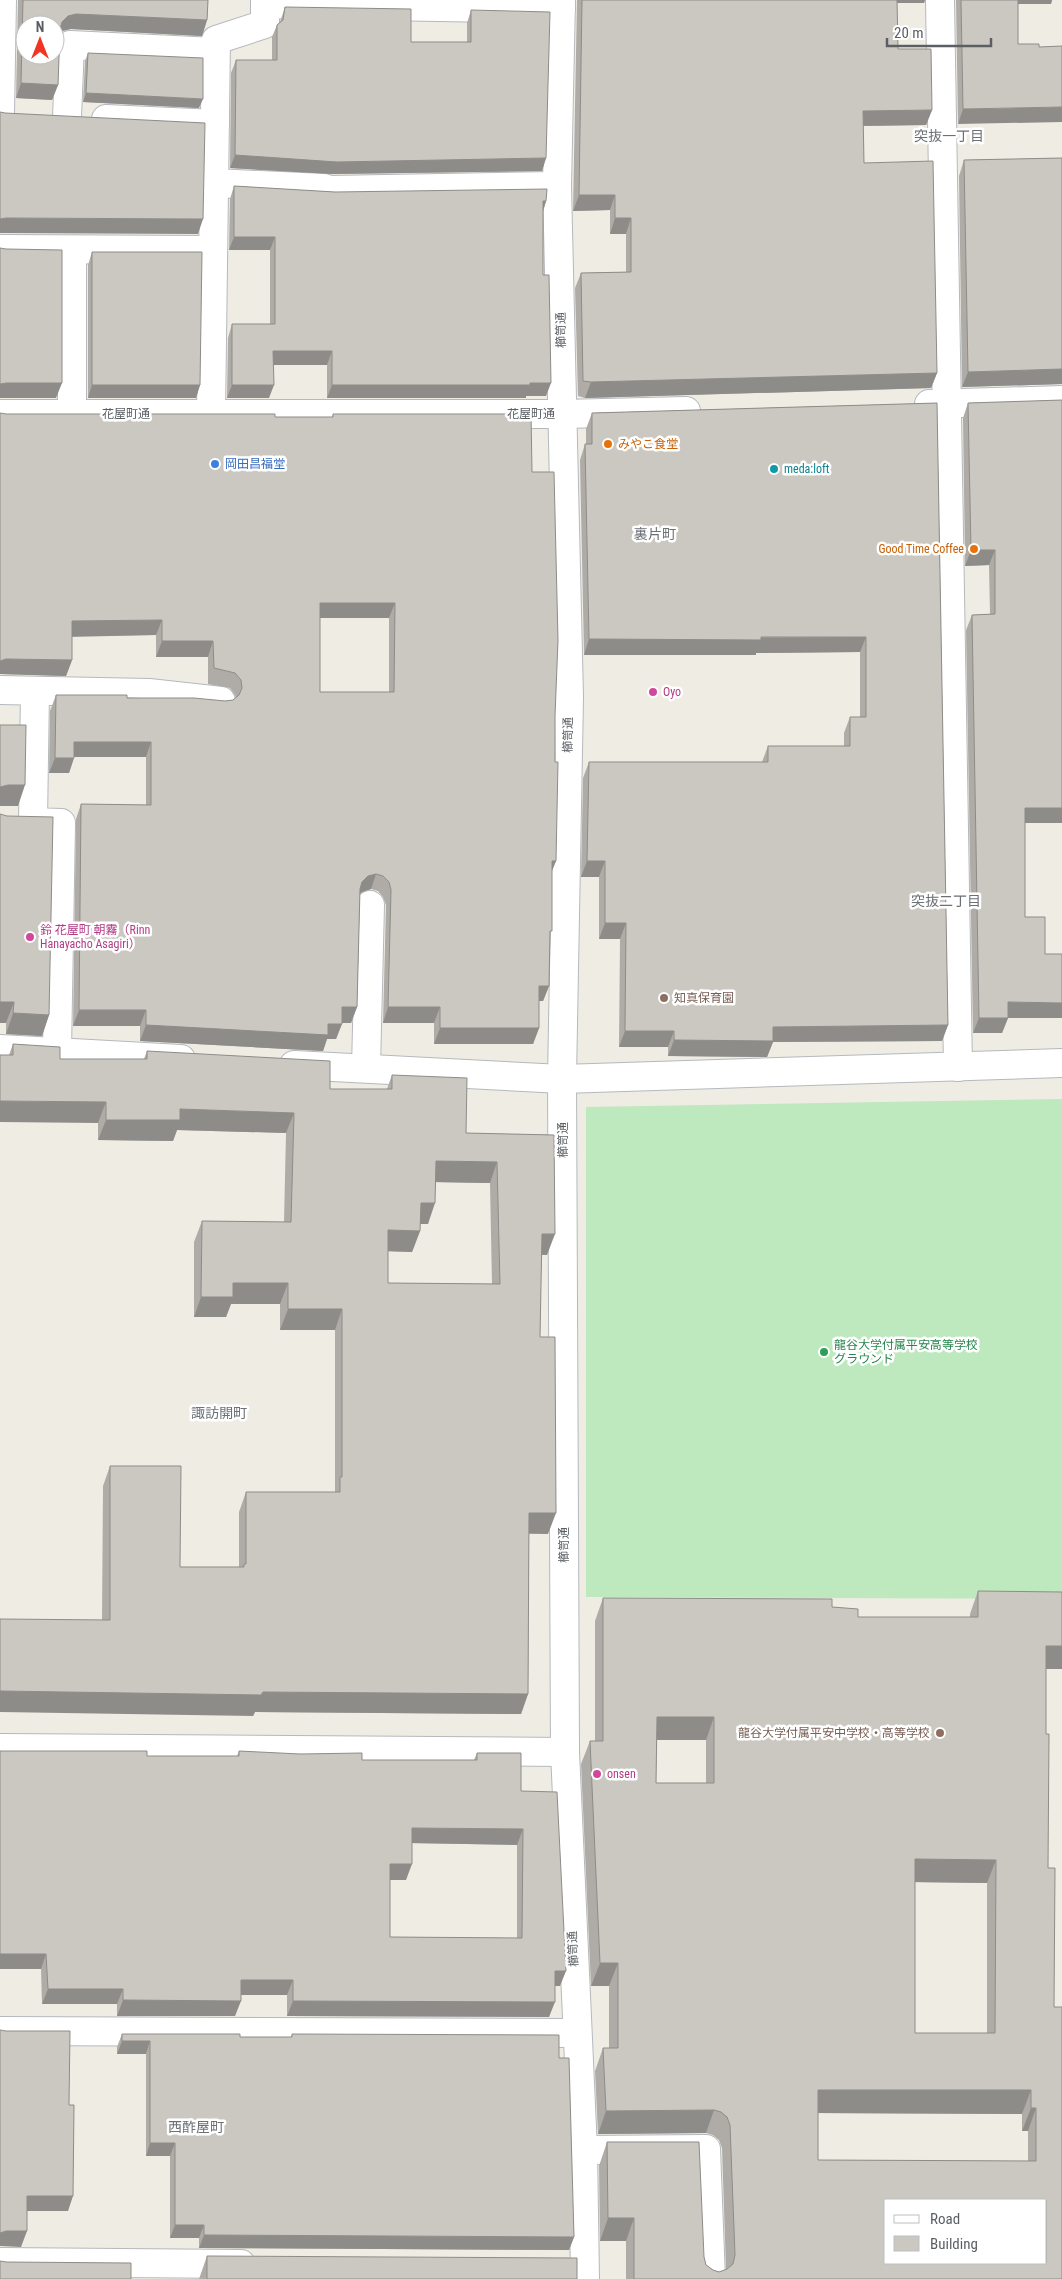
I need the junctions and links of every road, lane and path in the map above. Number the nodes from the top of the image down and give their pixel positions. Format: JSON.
{"nodes":[{"id":1,"x":2,"y":0,"type":"edge"},
{"id":2,"x":940,"y":0,"type":"edge"},
{"id":3,"x":265,"y":2,"type":"edge"},
{"id":4,"x":561,"y":4,"type":"edge"},
{"id":5,"x":216,"y":52,"type":"junction"},
{"id":6,"x":0,"y":113,"type":"edge"},
{"id":7,"x":67,"y":117,"type":"junction"},
{"id":8,"x":214,"y":124,"type":"junction"},
{"id":9,"x":214,"y":183,"type":"junction"},
{"id":10,"x":557,"y":186,"type":"junction"},
{"id":11,"x":0,"y":249,"type":"edge"},
{"id":12,"x":72,"y":250,"type":"junction"},
{"id":13,"x":213,"y":250,"type":"junction"},
{"id":14,"x":1062,"y":400,"type":"edge"},
{"id":15,"x":946,"y":404,"type":"junction"},
{"id":16,"x":907,"y":405,"type":"edge"},
{"id":17,"x":710,"y":410,"type":"edge"},
{"id":18,"x":0,"y":414,"type":"edge"},
{"id":19,"x":72,"y":414,"type":"junction"},
{"id":20,"x":211,"y":414,"type":"junction"},
{"id":21,"x":563,"y":414,"type":"junction"},
{"id":22,"x":0,"y":690,"type":"edge"},
{"id":23,"x":35,"y":692,"type":"junction"},
{"id":24,"x":221,"y":701,"type":"edge"},
{"id":25,"x":370,"y":905,"type":"dead end"},
{"id":26,"x":0,"y":1049,"type":"edge"},
{"id":27,"x":57,"y":1052,"type":"junction"},
{"id":28,"x":210,"y":1060,"type":"edge"},
{"id":29,"x":268,"y":1063,"type":"edge"},
{"id":30,"x":1062,"y":1064,"type":"edge"},
{"id":31,"x":958,"y":1067,"type":"junction"},
{"id":32,"x":366,"y":1068,"type":"junction"},
{"id":33,"x":562,"y":1079,"type":"junction"},
{"id":34,"x":0,"y":1748,"type":"edge"},
{"id":35,"x":565,"y":1752,"type":"junction"},
{"id":36,"x":0,"y":2031,"type":"edge"},
{"id":37,"x":577,"y":2033,"type":"junction"},
{"id":38,"x":583,"y":2150,"type":"junction"},
{"id":39,"x":0,"y":2262,"type":"edge"},
{"id":40,"x":268,"y":2264,"type":"edge"},
{"id":41,"x":578,"y":2270,"type":"edge"},
{"id":42,"x":711,"y":2279,"type":"edge"}],
"edges":[{"from":1,"to":6,"type":"street"},
{"from":2,"to":15,"type":"street"},
{"from":3,"to":4,"type":"street"},
{"from":3,"to":5,"type":"street"},
{"from":4,"to":10,"type":"street","name":"櫛笥通"},
{"from":5,"to":7,"type":"street"},
{"from":5,"to":8,"type":"street"},
{"from":6,"to":7,"type":"street"},
{"from":7,"to":8,"type":"street"},
{"from":8,"to":9,"type":"street"},
{"from":9,"to":10,"type":"street"},
{"from":9,"to":13,"type":"street"},
{"from":10,"to":21,"type":"street","name":"櫛笥通"},
{"from":11,"to":12,"type":"street"},
{"from":12,"to":13,"type":"street"},
{"from":12,"to":19,"type":"street"},
{"from":13,"to":20,"type":"street"},
{"from":14,"to":15,"type":"street"},
{"from":15,"to":16,"type":"street"},
{"from":15,"to":31,"type":"street"},
{"from":17,"to":21,"type":"street","name":"花屋町通"},
{"from":18,"to":19,"type":"street","name":"花屋町通"},
{"from":19,"to":20,"type":"street","name":"花屋町通"},
{"from":20,"to":21,"type":"street","name":"花屋町通"},
{"from":21,"to":33,"type":"street","name":"櫛笥通"},
{"from":22,"to":23,"type":"street"},
{"from":23,"to":24,"type":"street"},
{"from":23,"to":27,"type":"street"},
{"from":25,"to":32,"type":"street"},
{"from":26,"to":27,"type":"street"},
{"from":27,"to":28,"type":"street"},
{"from":29,"to":32,"type":"street"},
{"from":30,"to":31,"type":"street"},
{"from":31,"to":33,"type":"street"},
{"from":32,"to":33,"type":"street"},
{"from":33,"to":35,"type":"street","name":"櫛笥通"},
{"from":34,"to":35,"type":"street"},
{"from":35,"to":37,"type":"street","name":"櫛笥通"},
{"from":36,"to":37,"type":"street"},
{"from":37,"to":38,"type":"street","name":"櫛笥通"},
{"from":38,"to":41,"type":"street","name":"櫛笥通"},
{"from":38,"to":42,"type":"street"},
{"from":39,"to":40,"type":"street"}]}
